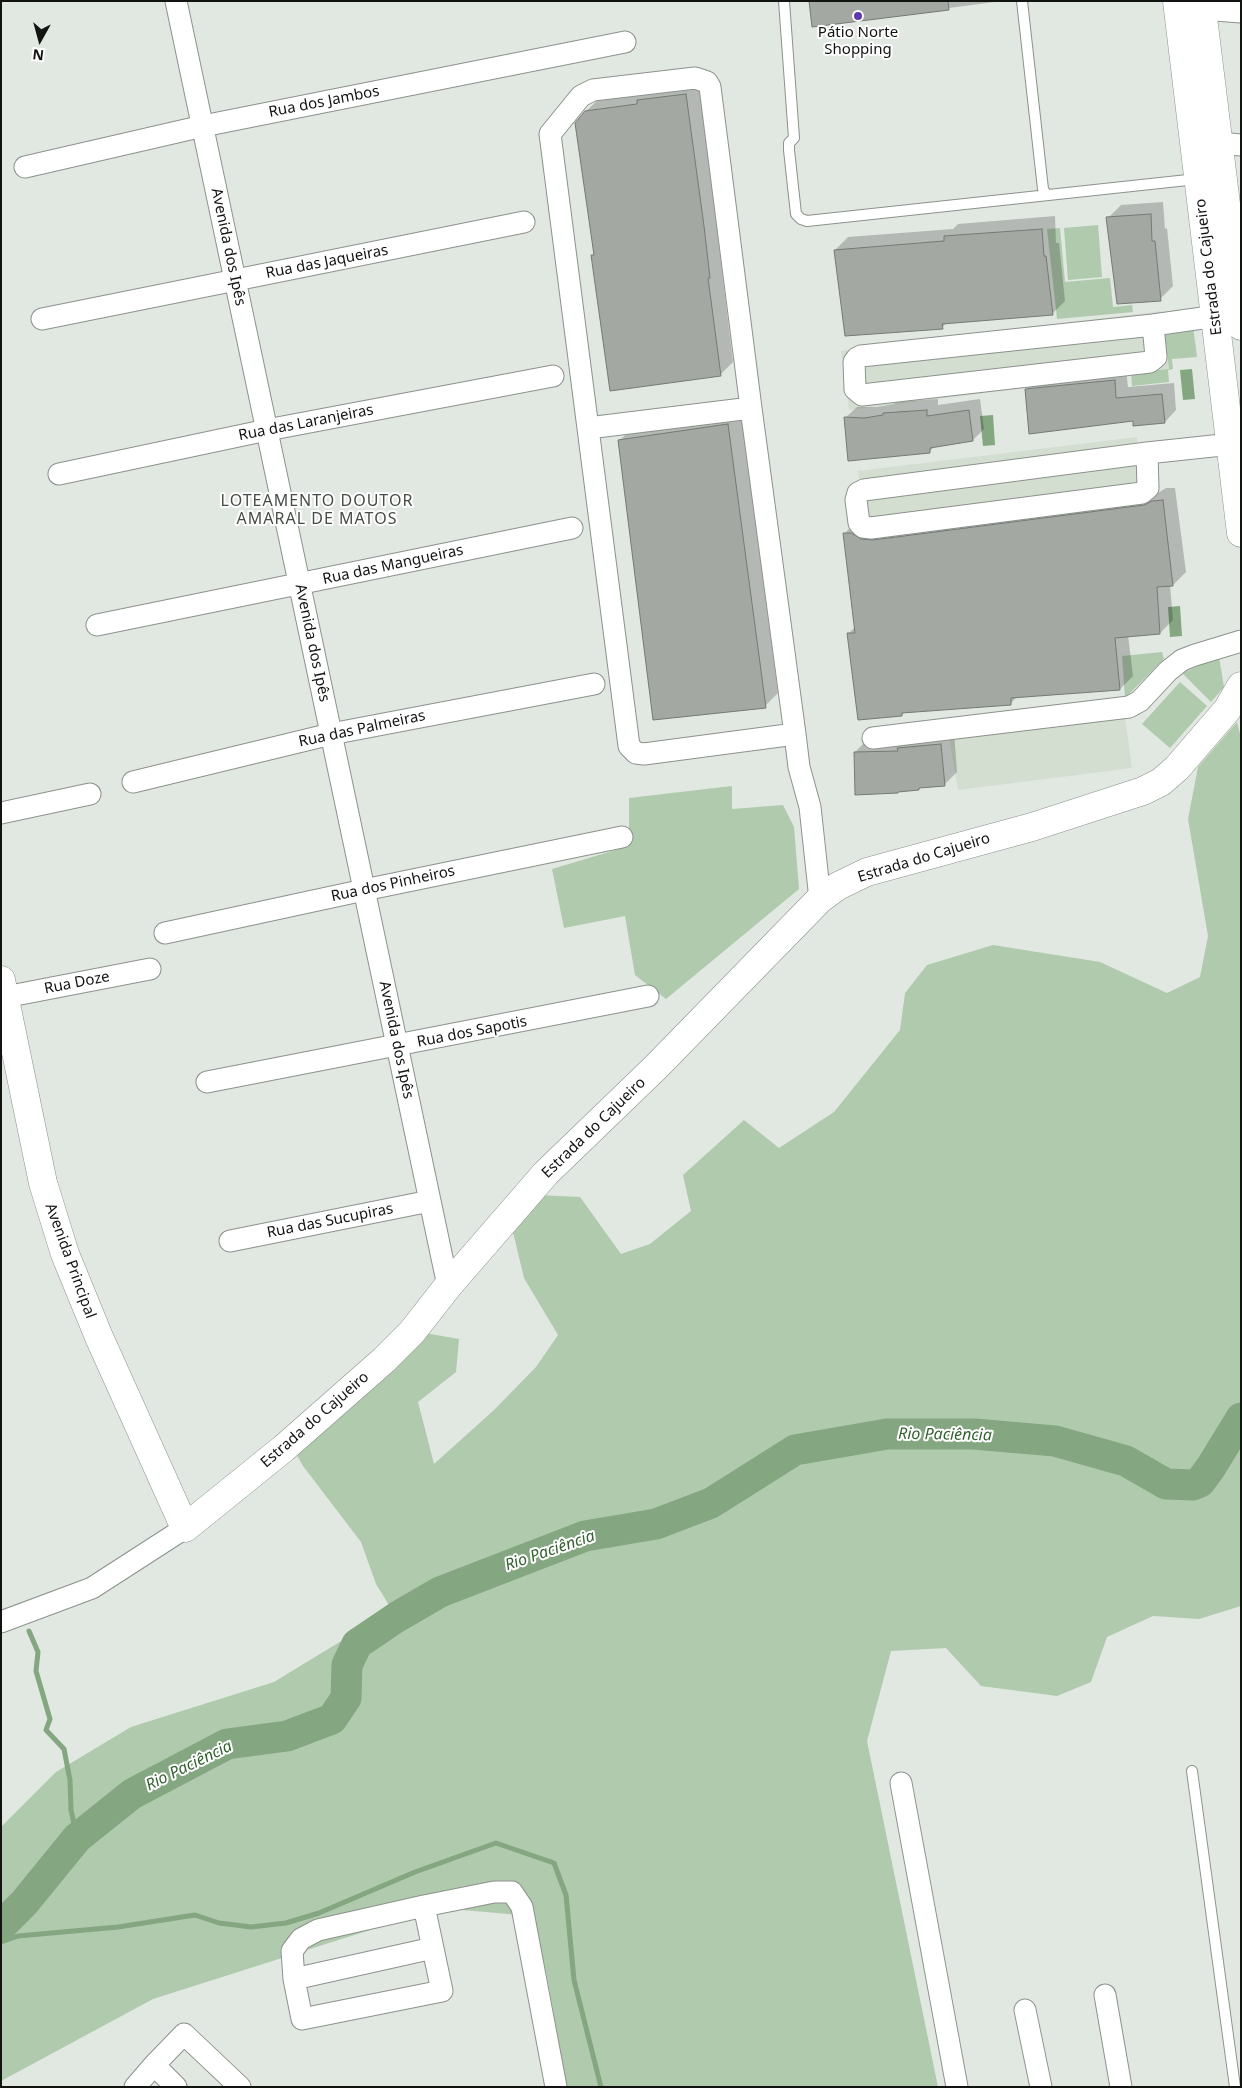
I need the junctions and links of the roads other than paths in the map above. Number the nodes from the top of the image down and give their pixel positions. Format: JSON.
{"nodes":[{"id":1,"x":176,"y":1,"type":"edge"},
{"id":2,"x":784,"y":1,"type":"edge"},
{"id":3,"x":1022,"y":1,"type":"edge"},
{"id":4,"x":1194,"y":4,"type":"edge"},
{"id":5,"x":1241,"y":12,"type":"edge"},
{"id":6,"x":624,"y":42,"type":"dead end"},
{"id":7,"x":1200,"y":93,"type":"junction"},
{"id":8,"x":202,"y":126,"type":"junction"},
{"id":9,"x":1230,"y":144,"type":"edge"},
{"id":10,"x":25,"y":167,"type":"dead end"},
{"id":11,"x":1211,"y":178,"type":"junction"},
{"id":12,"x":1046,"y":194,"type":"junction"},
{"id":13,"x":524,"y":222,"type":"dead end"},
{"id":14,"x":235,"y":281,"type":"junction"},
{"id":15,"x":1234,"y":306,"type":"edge"},
{"id":16,"x":42,"y":319,"type":"dead end"},
{"id":17,"x":1153,"y":325,"type":"junction"},
{"id":18,"x":553,"y":376,"type":"dead end"},
{"id":19,"x":752,"y":408,"type":"junction"},
{"id":20,"x":588,"y":428,"type":"junction"},
{"id":21,"x":267,"y":430,"type":"junction"},
{"id":22,"x":1236,"y":443,"type":"edge"},
{"id":23,"x":1147,"y":453,"type":"junction"},
{"id":24,"x":59,"y":474,"type":"dead end"},
{"id":25,"x":572,"y":528,"type":"dead end"},
{"id":26,"x":1241,"y":533,"type":"edge"},
{"id":27,"x":299,"y":584,"type":"junction"},
{"id":28,"x":96,"y":625,"type":"dead end"},
{"id":29,"x":1241,"y":642,"type":"edge"},
{"id":30,"x":1241,"y":672,"type":"edge"},
{"id":31,"x":594,"y":684,"type":"dead end"},
{"id":32,"x":1241,"y":686,"type":"edge"},
{"id":33,"x":1226,"y":710,"type":"junction"},
{"id":34,"x":331,"y":734,"type":"junction"},
{"id":35,"x":795,"y":734,"type":"junction"},
{"id":36,"x":873,"y":738,"type":"dead end"},
{"id":37,"x":133,"y":782,"type":"dead end"},
{"id":38,"x":90,"y":794,"type":"dead end"},
{"id":39,"x":1,"y":813,"type":"edge"},
{"id":40,"x":622,"y":837,"type":"dead end"},
{"id":41,"x":364,"y":890,"type":"junction"},
{"id":42,"x":820,"y":899,"type":"junction"},
{"id":43,"x":165,"y":934,"type":"dead end"},
{"id":44,"x":150,"y":969,"type":"dead end"},
{"id":45,"x":3,"y":988,"type":"edge"},
{"id":46,"x":648,"y":996,"type":"dead end"},
{"id":47,"x":397,"y":1046,"type":"junction"},
{"id":48,"x":207,"y":1082,"type":"dead end"},
{"id":49,"x":430,"y":1201,"type":"junction"},
{"id":50,"x":230,"y":1241,"type":"dead end"},
{"id":51,"x":448,"y":1286,"type":"junction"},
{"id":52,"x":185,"y":1528,"type":"junction"},
{"id":53,"x":1,"y":1622,"type":"edge"},
{"id":54,"x":1192,"y":1771,"type":"dead end"},
{"id":55,"x":901,"y":1784,"type":"dead end"},
{"id":56,"x":424,"y":1906,"type":"junction"},
{"id":57,"x":433,"y":1948,"type":"junction"},
{"id":58,"x":294,"y":1979,"type":"junction"},
{"id":59,"x":1105,"y":1995,"type":"dead end"},
{"id":60,"x":1025,"y":2010,"type":"dead end"},
{"id":61,"x":154,"y":2066,"type":"junction"},
{"id":62,"x":135,"y":2087,"type":"edge"},
{"id":63,"x":176,"y":2087,"type":"edge"},
{"id":64,"x":240,"y":2087,"type":"edge"},
{"id":65,"x":556,"y":2087,"type":"edge"},
{"id":66,"x":957,"y":2087,"type":"edge"},
{"id":67,"x":1041,"y":2087,"type":"edge"},
{"id":68,"x":1121,"y":2087,"type":"edge"},
{"id":69,"x":1235,"y":2087,"type":"edge"}],
"edges":[{"from":1,"to":8,"type":"street","name":"Avenida dos Ipês"},
{"from":2,"to":12,"type":"lane"},
{"from":3,"to":12,"type":"lane"},
{"from":4,"to":5,"type":"street"},
{"from":4,"to":7,"type":"street","name":"Estrada do Cajueiro"},
{"from":6,"to":8,"type":"street","name":"Rua dos Jambos"},
{"from":7,"to":9,"type":"street","name":"Estrada do Cajueiro"},
{"from":7,"to":11,"type":"street","name":"Estrada do Cajueiro"},
{"from":8,"to":10,"type":"street","name":"Rua dos Jambos"},
{"from":8,"to":14,"type":"street","name":"Avenida dos Ipês"},
{"from":9,"to":11,"type":"street","name":"Estrada do Cajueiro"},
{"from":11,"to":12,"type":"lane"},
{"from":11,"to":15,"type":"street","name":"Estrada do Cajueiro"},
{"from":13,"to":14,"type":"street","name":"Rua das Jaqueiras"},
{"from":14,"to":16,"type":"street","name":"Rua das Jaqueiras"},
{"from":14,"to":21,"type":"street","name":"Avenida dos Ipês"},
{"from":15,"to":17,"type":"street"},
{"from":15,"to":22,"type":"street","name":"Estrada do Cajueiro"},
{"from":17,"to":17,"type":"street"},
{"from":18,"to":21,"type":"street","name":"Rua das Laranjeiras"},
{"from":19,"to":20,"type":"street"},
{"from":19,"to":20,"type":"street"},
{"from":19,"to":35,"type":"street"},
{"from":20,"to":35,"type":"street"},
{"from":21,"to":24,"type":"street","name":"Rua das Laranjeiras"},
{"from":21,"to":27,"type":"street","name":"Avenida dos Ipês"},
{"from":22,"to":23,"type":"street"},
{"from":22,"to":26,"type":"street","name":"Estrada do Cajueiro"},
{"from":23,"to":23,"type":"street"},
{"from":25,"to":27,"type":"street","name":"Rua das Mangueiras"},
{"from":27,"to":28,"type":"street","name":"Rua das Mangueiras"},
{"from":27,"to":34,"type":"street","name":"Avenida dos Ipês"},
{"from":29,"to":36,"type":"street"},
{"from":30,"to":33,"type":"street","name":"Estrada do Cajueiro"},
{"from":31,"to":34,"type":"street","name":"Rua das Palmeiras"},
{"from":32,"to":33,"type":"street","name":"Estrada do Cajueiro"},
{"from":33,"to":42,"type":"street","name":"Estrada do Cajueiro"},
{"from":34,"to":37,"type":"street","name":"Rua das Palmeiras"},
{"from":34,"to":41,"type":"street","name":"Avenida dos Ipês"},
{"from":35,"to":42,"type":"street"},
{"from":38,"to":39,"type":"street"},
{"from":40,"to":41,"type":"street","name":"Rua dos Pinheiros"},
{"from":41,"to":43,"type":"street","name":"Rua dos Pinheiros"},
{"from":41,"to":47,"type":"street","name":"Avenida dos Ipês"},
{"from":42,"to":51,"type":"street","name":"Estrada do Cajueiro"},
{"from":44,"to":45,"type":"street","name":"Rua Doze"},
{"from":45,"to":52,"type":"street","name":"Avenida Principal"},
{"from":46,"to":47,"type":"street","name":"Rua dos Sapotis"},
{"from":47,"to":48,"type":"street","name":"Rua dos Sapotis"},
{"from":47,"to":49,"type":"street","name":"Avenida dos Ipês"},
{"from":49,"to":50,"type":"street","name":"Rua das Sucupiras"},
{"from":49,"to":51,"type":"street","name":"Avenida dos Ipês"},
{"from":51,"to":52,"type":"street","name":"Estrada do Cajueiro"},
{"from":52,"to":53,"type":"street","name":"Estrada do Cajueiro"},
{"from":54,"to":69,"type":"lane"},
{"from":55,"to":66,"type":"street"},
{"from":56,"to":57,"type":"street"},
{"from":56,"to":58,"type":"street"},
{"from":56,"to":65,"type":"street"},
{"from":57,"to":58,"type":"street"},
{"from":57,"to":58,"type":"street"},
{"from":59,"to":68,"type":"street"},
{"from":60,"to":67,"type":"street"},
{"from":61,"to":62,"type":"street"},
{"from":61,"to":63,"type":"street"},
{"from":61,"to":64,"type":"street"}]}
